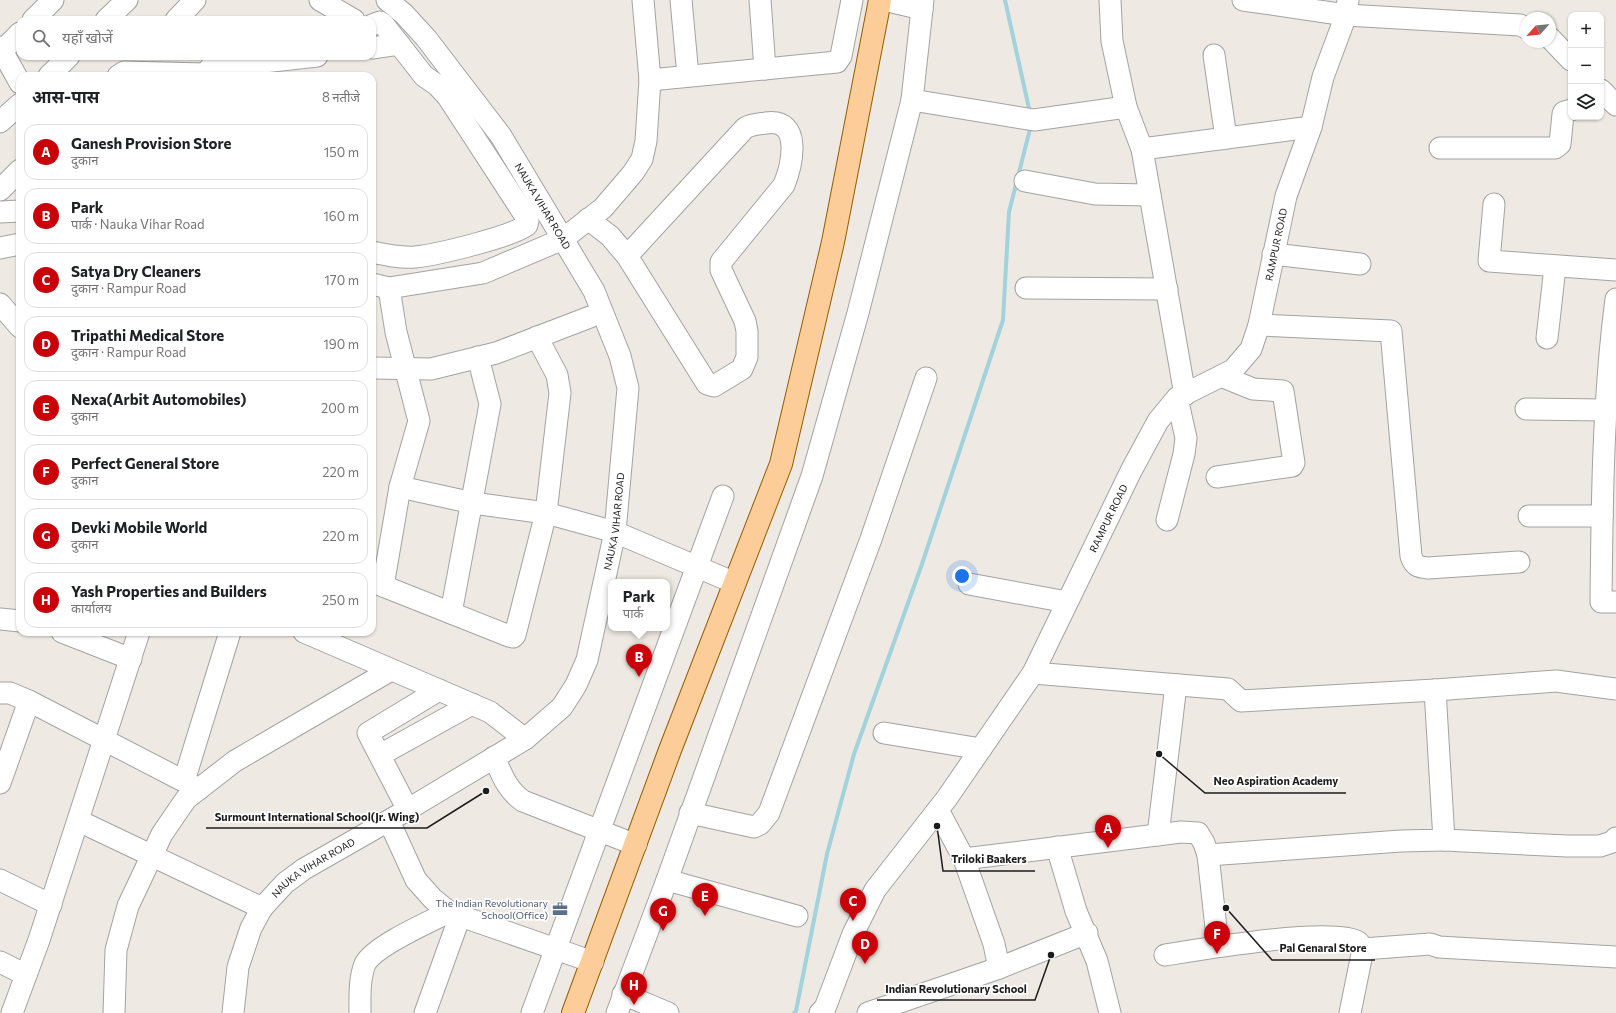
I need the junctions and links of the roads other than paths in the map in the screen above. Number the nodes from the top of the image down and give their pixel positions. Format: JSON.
{"nodes":[{"id":1,"x":53,"y":0,"type":"edge"},
{"id":2,"x":127,"y":0,"type":"edge"},
{"id":3,"x":195,"y":0,"type":"edge"},
{"id":4,"x":320,"y":0,"type":"edge"},
{"id":5,"x":387,"y":0,"type":"edge"},
{"id":6,"x":643,"y":0,"type":"edge"},
{"id":7,"x":681,"y":0,"type":"edge"},
{"id":8,"x":760,"y":0,"type":"edge"},
{"id":9,"x":852,"y":0,"type":"edge"},
{"id":10,"x":880,"y":0,"type":"edge"},
{"id":11,"x":884,"y":0,"type":"edge"},
{"id":12,"x":1110,"y":0,"type":"edge"},
{"id":13,"x":1243,"y":0,"type":"edge"},
{"id":14,"x":923,"y":5,"type":"edge"},
{"id":15,"x":408,"y":7,"type":"edge"},
{"id":16,"x":1347,"y":8,"type":"edge"},
{"id":17,"x":37,"y":16,"type":"edge"},
{"id":18,"x":110,"y":16,"type":"edge"},
{"id":19,"x":180,"y":16,"type":"edge"},
{"id":20,"x":347,"y":16,"type":"edge"},
{"id":21,"x":376,"y":24,"type":"edge"},
{"id":22,"x":1520,"y":25,"type":"edge"},
{"id":23,"x":16,"y":36,"type":"edge"},
{"id":24,"x":399,"y":44,"type":"junction"},
{"id":25,"x":1556,"y":44,"type":"edge"},
{"id":26,"x":376,"y":47,"type":"edge"},
{"id":27,"x":1,"y":49,"type":"edge"},
{"id":28,"x":1214,"y":55,"type":"dead end"},
{"id":29,"x":1568,"y":57,"type":"edge"},
{"id":30,"x":65,"y":60,"type":"edge"},
{"id":31,"x":136,"y":60,"type":"edge"},
{"id":32,"x":281,"y":60,"type":"edge"},
{"id":33,"x":765,"y":69,"type":"junction"},
{"id":34,"x":53,"y":72,"type":"edge"},
{"id":35,"x":123,"y":72,"type":"edge"},
{"id":36,"x":207,"y":72,"type":"edge"},
{"id":37,"x":16,"y":76,"type":"edge"},
{"id":38,"x":688,"y":76,"type":"junction"},
{"id":39,"x":650,"y":80,"type":"junction"},
{"id":40,"x":912,"y":100,"type":"junction"},
{"id":41,"x":1126,"y":107,"type":"junction"},
{"id":42,"x":16,"y":108,"type":"edge"},
{"id":43,"x":1568,"y":111,"type":"edge"},
{"id":44,"x":0,"y":122,"type":"edge"},
{"id":45,"x":1311,"y":127,"type":"junction"},
{"id":46,"x":1226,"y":138,"type":"junction"},
{"id":47,"x":1440,"y":148,"type":"dead end"},
{"id":48,"x":1142,"y":149,"type":"junction"},
{"id":49,"x":16,"y":174,"type":"edge"},
{"id":50,"x":1025,"y":182,"type":"dead end"},
{"id":51,"x":0,"y":190,"type":"edge"},
{"id":52,"x":1150,"y":195,"type":"junction"},
{"id":53,"x":1494,"y":204,"type":"dead end"},
{"id":54,"x":0,"y":212,"type":"edge"},
{"id":55,"x":16,"y":212,"type":"edge"},
{"id":56,"x":588,"y":219,"type":"junction"},
{"id":57,"x":563,"y":239,"type":"junction"},
{"id":58,"x":16,"y":245,"type":"edge"},
{"id":59,"x":0,"y":248,"type":"edge"},
{"id":60,"x":376,"y":253,"type":"edge"},
{"id":61,"x":1273,"y":254,"type":"junction"},
{"id":62,"x":627,"y":256,"type":"junction"},
{"id":63,"x":1360,"y":264,"type":"dead end"},
{"id":64,"x":1555,"y":266,"type":"junction"},
{"id":65,"x":1616,"y":270,"type":"edge"},
{"id":66,"x":381,"y":286,"type":"edge"},
{"id":67,"x":1026,"y":288,"type":"dead end"},
{"id":68,"x":1166,"y":289,"type":"junction"},
{"id":69,"x":1616,"y":299,"type":"edge"},
{"id":70,"x":0,"y":304,"type":"edge"},
{"id":71,"x":590,"y":317,"type":"dead end"},
{"id":72,"x":16,"y":322,"type":"edge"},
{"id":73,"x":1259,"y":325,"type":"junction"},
{"id":74,"x":537,"y":337,"type":"junction"},
{"id":75,"x":1546,"y":338,"type":"dead end"},
{"id":76,"x":1613,"y":348,"type":"edge"},
{"id":77,"x":478,"y":357,"type":"junction"},
{"id":78,"x":376,"y":368,"type":"edge"},
{"id":79,"x":404,"y":369,"type":"junction"},
{"id":80,"x":1221,"y":376,"type":"junction"},
{"id":81,"x":926,"y":378,"type":"dead end"},
{"id":82,"x":1181,"y":397,"type":"junction"},
{"id":83,"x":1526,"y":409,"type":"dead end"},
{"id":84,"x":1605,"y":410,"type":"junction"},
{"id":85,"x":1217,"y":477,"type":"dead end"},
{"id":86,"x":400,"y":487,"type":"junction"},
{"id":87,"x":723,"y":496,"type":"dead end"},
{"id":88,"x":473,"y":503,"type":"junction"},
{"id":89,"x":546,"y":514,"type":"junction"},
{"id":90,"x":1529,"y":516,"type":"dead end"},
{"id":91,"x":1602,"y":516,"type":"junction"},
{"id":92,"x":1167,"y":520,"type":"dead end"},
{"id":93,"x":615,"y":532,"type":"junction"},
{"id":94,"x":1519,"y":562,"type":"dead end"},
{"id":95,"x":697,"y":566,"type":"junction"},
{"id":96,"x":378,"y":583,"type":"edge"},
{"id":97,"x":735,"y":583,"type":"junction"},
{"id":98,"x":969,"y":584,"type":"dead end"},
{"id":99,"x":1067,"y":602,"type":"junction"},
{"id":100,"x":1616,"y":602,"type":"edge"},
{"id":101,"x":451,"y":613,"type":"junction"},
{"id":102,"x":0,"y":619,"type":"edge"},
{"id":103,"x":16,"y":621,"type":"edge"},
{"id":104,"x":72,"y":636,"type":"edge"},
{"id":105,"x":138,"y":636,"type":"edge"},
{"id":106,"x":229,"y":636,"type":"edge"},
{"id":107,"x":313,"y":636,"type":"edge"},
{"id":108,"x":131,"y":660,"type":"junction"},
{"id":109,"x":391,"y":670,"type":"junction"},
{"id":110,"x":1033,"y":673,"type":"junction"},
{"id":111,"x":1176,"y":685,"type":"junction"},
{"id":112,"x":1616,"y":689,"type":"edge"},
{"id":113,"x":439,"y":690,"type":"junction"},
{"id":114,"x":1435,"y":690,"type":"junction"},
{"id":115,"x":0,"y":693,"type":"edge"},
{"id":116,"x":29,"y":701,"type":"junction"},
{"id":117,"x":472,"y":704,"type":"junction"},
{"id":118,"x":884,"y":733,"type":"dead end"},
{"id":119,"x":525,"y":739,"type":"junction"},
{"id":120,"x":105,"y":740,"type":"junction"},
{"id":121,"x":981,"y":749,"type":"junction"},
{"id":122,"x":380,"y":755,"type":"junction"},
{"id":123,"x":494,"y":758,"type":"junction"},
{"id":124,"x":0,"y":783,"type":"edge"},
{"id":125,"x":191,"y":785,"type":"junction"},
{"id":126,"x":408,"y":810,"type":"junction"},
{"id":127,"x":938,"y":810,"type":"junction"},
{"id":128,"x":690,"y":813,"type":"junction"},
{"id":129,"x":79,"y":820,"type":"junction"},
{"id":130,"x":389,"y":821,"type":"junction"},
{"id":131,"x":600,"y":831,"type":"junction"},
{"id":132,"x":1158,"y":835,"type":"junction"},
{"id":133,"x":1616,"y":838,"type":"edge"},
{"id":134,"x":1444,"y":840,"type":"junction"},
{"id":135,"x":636,"y":845,"type":"junction"},
{"id":136,"x":1057,"y":847,"type":"junction"},
{"id":137,"x":1208,"y":855,"type":"junction"},
{"id":138,"x":152,"y":856,"type":"junction"},
{"id":139,"x":964,"y":859,"type":"junction"},
{"id":140,"x":0,"y":880,"type":"edge"},
{"id":141,"x":667,"y":880,"type":"junction"},
{"id":142,"x":51,"y":905,"type":"junction"},
{"id":143,"x":262,"y":908,"type":"junction"},
{"id":144,"x":454,"y":914,"type":"junction"},
{"id":145,"x":797,"y":916,"type":"dead end"},
{"id":146,"x":1087,"y":934,"type":"junction"},
{"id":147,"x":1218,"y":946,"type":"junction"},
{"id":148,"x":556,"y":948,"type":"junction"},
{"id":149,"x":1363,"y":949,"type":"junction"},
{"id":150,"x":1165,"y":955,"type":"dead end"},
{"id":151,"x":1616,"y":957,"type":"edge"},
{"id":152,"x":0,"y":962,"type":"edge"},
{"id":153,"x":593,"y":962,"type":"junction"},
{"id":154,"x":999,"y":968,"type":"junction"},
{"id":155,"x":26,"y":975,"type":"junction"},
{"id":156,"x":620,"y":1004,"type":"edge"},
{"id":157,"x":12,"y":1013,"type":"edge"},
{"id":158,"x":114,"y":1013,"type":"edge"},
{"id":159,"x":233,"y":1013,"type":"edge"},
{"id":160,"x":360,"y":1013,"type":"edge"},
{"id":161,"x":425,"y":1013,"type":"edge"},
{"id":162,"x":532,"y":1013,"type":"edge"},
{"id":163,"x":573,"y":1013,"type":"edge"},
{"id":164,"x":668,"y":1013,"type":"edge"},
{"id":165,"x":820,"y":1013,"type":"edge"},
{"id":166,"x":869,"y":1013,"type":"edge"},
{"id":167,"x":1110,"y":1013,"type":"edge"},
{"id":168,"x":1350,"y":1013,"type":"edge"}],
"edges":[{"from":1,"to":17,"type":"street"},
{"from":2,"to":18,"type":"street"},
{"from":3,"to":19,"type":"street"},
{"from":4,"to":20,"type":"street"},
{"from":5,"to":15,"type":"street","name":"NAUKA VIHAR ROAD"},
{"from":6,"to":39,"type":"street"},
{"from":7,"to":38,"type":"street"},
{"from":8,"to":33,"type":"street"},
{"from":9,"to":33,"type":"street"},
{"from":10,"to":97,"type":"main road"},
{"from":11,"to":14,"type":"street"},
{"from":12,"to":41,"type":"street"},
{"from":13,"to":16,"type":"street"},
{"from":14,"to":40,"type":"street"},
{"from":15,"to":57,"type":"street","name":"NAUKA VIHAR ROAD"},
{"from":16,"to":22,"type":"street"},
{"from":16,"to":45,"type":"street","name":"RAMPUR ROAD"},
{"from":21,"to":24,"type":"street"},
{"from":23,"to":27,"type":"street"},
{"from":24,"to":26,"type":"street"},
{"from":24,"to":60,"type":"street"},
{"from":25,"to":29,"type":"street"},
{"from":27,"to":37,"type":"street"},
{"from":28,"to":46,"type":"street"},
{"from":30,"to":34,"type":"street"},
{"from":31,"to":35,"type":"street"},
{"from":32,"to":36,"type":"street"},
{"from":33,"to":38,"type":"street"},
{"from":38,"to":39,"type":"street"},
{"from":39,"to":56,"type":"street"},
{"from":40,"to":41,"type":"street"},
{"from":40,"to":128,"type":"street"},
{"from":41,"to":48,"type":"street"},
{"from":42,"to":44,"type":"street"},
{"from":43,"to":47,"type":"street"},
{"from":45,"to":46,"type":"street"},
{"from":45,"to":61,"type":"street","name":"RAMPUR ROAD"},
{"from":46,"to":48,"type":"street"},
{"from":48,"to":52,"type":"street"},
{"from":49,"to":51,"type":"street"},
{"from":50,"to":52,"type":"street"},
{"from":52,"to":68,"type":"street"},
{"from":53,"to":64,"type":"street"},
{"from":54,"to":55,"type":"street"},
{"from":56,"to":57,"type":"street"},
{"from":56,"to":62,"type":"street"},
{"from":57,"to":66,"type":"street"},
{"from":57,"to":93,"type":"street","name":"NAUKA VIHAR ROAD"},
{"from":58,"to":59,"type":"street"},
{"from":61,"to":63,"type":"street"},
{"from":61,"to":73,"type":"street","name":"RAMPUR ROAD"},
{"from":62,"to":62,"type":"street"},
{"from":64,"to":65,"type":"street"},
{"from":64,"to":75,"type":"street"},
{"from":66,"to":79,"type":"street"},
{"from":67,"to":68,"type":"street"},
{"from":68,"to":82,"type":"street"},
{"from":69,"to":76,"type":"street"},
{"from":70,"to":72,"type":"street"},
{"from":71,"to":74,"type":"street"},
{"from":73,"to":80,"type":"street","name":"RAMPUR ROAD"},
{"from":73,"to":94,"type":"street"},
{"from":74,"to":77,"type":"street"},
{"from":74,"to":89,"type":"street"},
{"from":76,"to":84,"type":"street"},
{"from":77,"to":79,"type":"street"},
{"from":77,"to":88,"type":"street"},
{"from":78,"to":79,"type":"street"},
{"from":79,"to":86,"type":"street"},
{"from":80,"to":82,"type":"street","name":"RAMPUR ROAD"},
{"from":80,"to":85,"type":"street"},
{"from":81,"to":128,"type":"street"},
{"from":82,"to":92,"type":"street"},
{"from":82,"to":99,"type":"street","name":"RAMPUR ROAD"},
{"from":83,"to":84,"type":"street"},
{"from":84,"to":91,"type":"street"},
{"from":86,"to":88,"type":"street"},
{"from":86,"to":96,"type":"street"},
{"from":87,"to":95,"type":"street"},
{"from":88,"to":89,"type":"street"},
{"from":88,"to":101,"type":"street"},
{"from":89,"to":93,"type":"street"},
{"from":89,"to":101,"type":"street"},
{"from":90,"to":91,"type":"street"},
{"from":91,"to":100,"type":"street"},
{"from":93,"to":95,"type":"street"},
{"from":93,"to":119,"type":"street","name":"NAUKA VIHAR ROAD"},
{"from":95,"to":97,"type":"street"},
{"from":95,"to":131,"type":"street"},
{"from":96,"to":101,"type":"street"},
{"from":97,"to":135,"type":"main road"},
{"from":98,"to":99,"type":"street"},
{"from":99,"to":110,"type":"street","name":"RAMPUR ROAD"},
{"from":102,"to":103,"type":"street"},
{"from":104,"to":108,"type":"street"},
{"from":105,"to":108,"type":"street"},
{"from":106,"to":125,"type":"street"},
{"from":107,"to":109,"type":"street"},
{"from":108,"to":120,"type":"street"},
{"from":109,"to":113,"type":"street"},
{"from":109,"to":125,"type":"street"},
{"from":110,"to":111,"type":"street"},
{"from":110,"to":121,"type":"street","name":"RAMPUR ROAD"},
{"from":111,"to":114,"type":"street"},
{"from":111,"to":132,"type":"street"},
{"from":112,"to":114,"type":"street"},
{"from":113,"to":117,"type":"street"},
{"from":113,"to":122,"type":"street"},
{"from":114,"to":134,"type":"street"},
{"from":115,"to":116,"type":"street"},
{"from":116,"to":120,"type":"street"},
{"from":116,"to":124,"type":"street"},
{"from":117,"to":119,"type":"street"},
{"from":117,"to":122,"type":"street"},
{"from":118,"to":121,"type":"street"},
{"from":119,"to":123,"type":"street","name":"NAUKA VIHAR ROAD"},
{"from":120,"to":125,"type":"street"},
{"from":120,"to":129,"type":"street"},
{"from":121,"to":127,"type":"street","name":"RAMPUR ROAD"},
{"from":122,"to":126,"type":"street"},
{"from":123,"to":126,"type":"street","name":"NAUKA VIHAR ROAD"},
{"from":123,"to":131,"type":"street"},
{"from":125,"to":138,"type":"street"},
{"from":126,"to":130,"type":"street","name":"NAUKA VIHAR ROAD"},
{"from":127,"to":139,"type":"street"},
{"from":127,"to":165,"type":"street","name":"RAMPUR ROAD"},
{"from":128,"to":141,"type":"street"},
{"from":129,"to":138,"type":"street"},
{"from":129,"to":142,"type":"street"},
{"from":130,"to":143,"type":"street","name":"NAUKA VIHAR ROAD"},
{"from":130,"to":144,"type":"street"},
{"from":131,"to":135,"type":"street"},
{"from":131,"to":148,"type":"street"},
{"from":132,"to":136,"type":"street"},
{"from":132,"to":137,"type":"street"},
{"from":133,"to":134,"type":"street"},
{"from":134,"to":137,"type":"street"},
{"from":135,"to":153,"type":"main road"},
{"from":136,"to":139,"type":"street"},
{"from":136,"to":146,"type":"street"},
{"from":137,"to":147,"type":"street"},
{"from":138,"to":143,"type":"street"},
{"from":138,"to":158,"type":"street"},
{"from":139,"to":154,"type":"street"},
{"from":140,"to":142,"type":"street"},
{"from":141,"to":145,"type":"street"},
{"from":141,"to":156,"type":"street"},
{"from":142,"to":155,"type":"street"},
{"from":143,"to":159,"type":"street","name":"NAUKA VIHAR ROAD"},
{"from":144,"to":148,"type":"street"},
{"from":144,"to":160,"type":"street"},
{"from":144,"to":161,"type":"street"},
{"from":146,"to":154,"type":"street"},
{"from":146,"to":167,"type":"street"},
{"from":147,"to":149,"type":"street"},
{"from":147,"to":150,"type":"street"},
{"from":148,"to":153,"type":"street"},
{"from":148,"to":162,"type":"street"},
{"from":149,"to":151,"type":"street"},
{"from":149,"to":168,"type":"street"},
{"from":152,"to":155,"type":"street"},
{"from":153,"to":163,"type":"main road"},
{"from":154,"to":166,"type":"street"},
{"from":155,"to":157,"type":"street"},
{"from":156,"to":164,"type":"street"}]}
